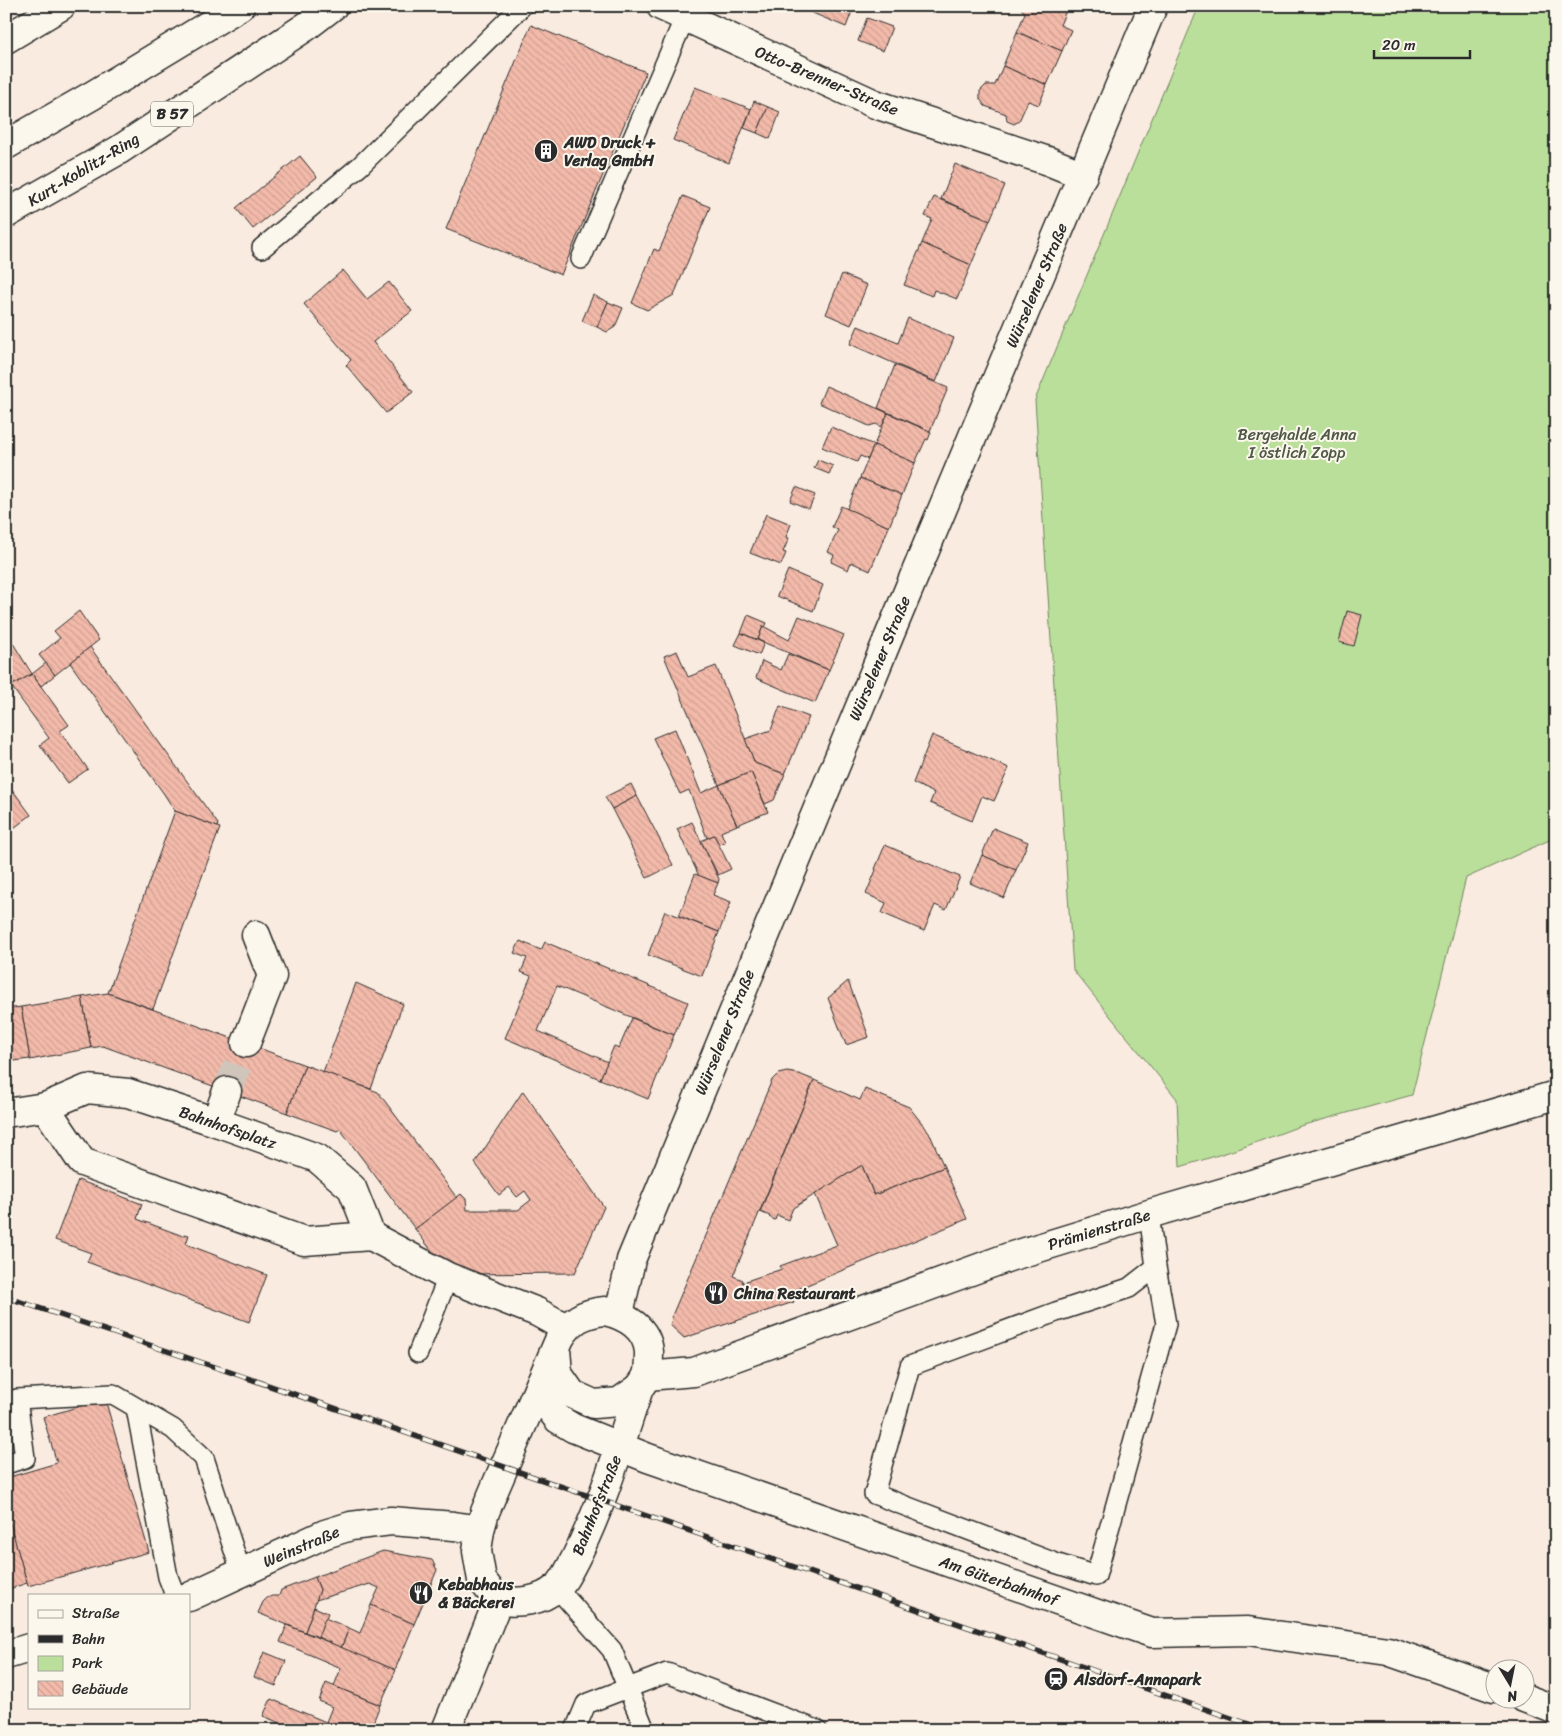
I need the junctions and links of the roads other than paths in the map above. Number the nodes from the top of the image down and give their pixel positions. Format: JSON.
{"nodes":[{"id":1,"x":61,"y":6,"type":"edge"},
{"id":2,"x":240,"y":6,"type":"edge"},
{"id":3,"x":333,"y":6,"type":"edge"},
{"id":4,"x":522,"y":6,"type":"edge"},
{"id":5,"x":1153,"y":6,"type":"edge"},
{"id":6,"x":673,"y":11,"type":"edge"},
{"id":7,"x":6,"y":38,"type":"edge"},
{"id":8,"x":6,"y":145,"type":"edge"},
{"id":9,"x":1082,"y":175,"type":"junction"},
{"id":10,"x":6,"y":214,"type":"edge"},
{"id":11,"x":262,"y":248,"type":"dead end"},
{"id":12,"x":581,"y":260,"type":"dead end"},
{"id":13,"x":256,"y":935,"type":"dead end"},
{"id":14,"x":246,"y":1043,"type":"tunnel mouth"},
{"id":15,"x":227,"y":1091,"type":"tunnel mouth"},
{"id":16,"x":1556,"y":1095,"type":"edge"},
{"id":17,"x":45,"y":1107,"type":"junction"},
{"id":18,"x":6,"y":1113,"type":"edge"},
{"id":19,"x":216,"y":1122,"type":"junction"},
{"id":20,"x":1149,"y":1214,"type":"junction"},
{"id":21,"x":371,"y":1236,"type":"junction"},
{"id":22,"x":1156,"y":1267,"type":"junction"},
{"id":23,"x":448,"y":1277,"type":"junction"},
{"id":24,"x":619,"y":1314,"type":"junction"},
{"id":25,"x":561,"y":1338,"type":"junction"},
{"id":26,"x":418,"y":1353,"type":"dead end"},
{"id":27,"x":541,"y":1382,"type":"junction"},
{"id":28,"x":643,"y":1382,"type":"junction"},
{"id":29,"x":136,"y":1408,"type":"junction"},
{"id":30,"x":620,"y":1447,"type":"junction"},
{"id":31,"x":6,"y":1464,"type":"edge"},
{"id":32,"x":480,"y":1530,"type":"junction"},
{"id":33,"x":241,"y":1572,"type":"junction"},
{"id":34,"x":557,"y":1588,"type":"junction"},
{"id":35,"x":175,"y":1594,"type":"edge"},
{"id":36,"x":190,"y":1596,"type":"edge"},
{"id":37,"x":498,"y":1601,"type":"junction"},
{"id":38,"x":28,"y":1648,"type":"edge"},
{"id":39,"x":6,"y":1655,"type":"edge"},
{"id":40,"x":1484,"y":1685,"type":"edge"},
{"id":41,"x":628,"y":1688,"type":"junction"},
{"id":42,"x":1534,"y":1702,"type":"edge"},
{"id":43,"x":1556,"y":1710,"type":"edge"},
{"id":44,"x":446,"y":1730,"type":"edge"},
{"id":45,"x":575,"y":1730,"type":"edge"},
{"id":46,"x":645,"y":1730,"type":"edge"},
{"id":47,"x":817,"y":1730,"type":"edge"}],
"edges":[{"from":1,"to":7,"type":"street"},
{"from":2,"to":8,"type":"street"},
{"from":3,"to":10,"type":"street","name":"Kurt-Koblitz-Ring","number":"B 57"},
{"from":4,"to":11,"type":"lane"},
{"from":5,"to":9,"type":"street","name":"Würselener Straße"},
{"from":6,"to":9,"type":"street","name":"Otto-Brenner-Straße"},
{"from":6,"to":12,"type":"lane"},
{"from":9,"to":24,"type":"street","name":"Würselener Straße"},
{"from":13,"to":14,"type":"street"},
{"from":15,"to":19,"type":"street"},
{"from":16,"to":20,"type":"street","name":"Prämienstraße"},
{"from":17,"to":18,"type":"street","name":"Bahnhofsplatz"},
{"from":17,"to":19,"type":"street","name":"Bahnhofsplatz"},
{"from":17,"to":21,"type":"street"},
{"from":19,"to":21,"type":"street","name":"Bahnhofsplatz"},
{"from":20,"to":22,"type":"lane"},
{"from":20,"to":28,"type":"street","name":"Prämienstraße"},
{"from":21,"to":23,"type":"street"},
{"from":22,"to":22,"type":"lane"},
{"from":23,"to":25,"type":"street"},
{"from":23,"to":26,"type":"lane"},
{"from":24,"to":25,"type":"street"},
{"from":24,"to":28,"type":"street","name":"Bahnhofstraße"},
{"from":25,"to":27,"type":"street"},
{"from":25,"to":28,"type":"street"},
{"from":27,"to":30,"type":"street","name":"Am Güterbahnhof"},
{"from":27,"to":32,"type":"street"},
{"from":28,"to":30,"type":"street","name":"Bahnhofstraße"},
{"from":29,"to":31,"type":"lane"},
{"from":29,"to":33,"type":"lane"},
{"from":29,"to":35,"type":"lane"},
{"from":30,"to":34,"type":"street","name":"Bahnhofstraße"},
{"from":30,"to":40,"type":"street","name":"Am Güterbahnhof"},
{"from":32,"to":33,"type":"street","name":"Weinstraße"},
{"from":32,"to":37,"type":"street"},
{"from":33,"to":36,"type":"street","name":"Weinstraße"},
{"from":34,"to":37,"type":"street"},
{"from":34,"to":41,"type":"lane"},
{"from":37,"to":44,"type":"street"},
{"from":38,"to":39,"type":"street"},
{"from":41,"to":45,"type":"lane"},
{"from":41,"to":46,"type":"lane"},
{"from":41,"to":47,"type":"lane"},
{"from":42,"to":43,"type":"street"}]}
